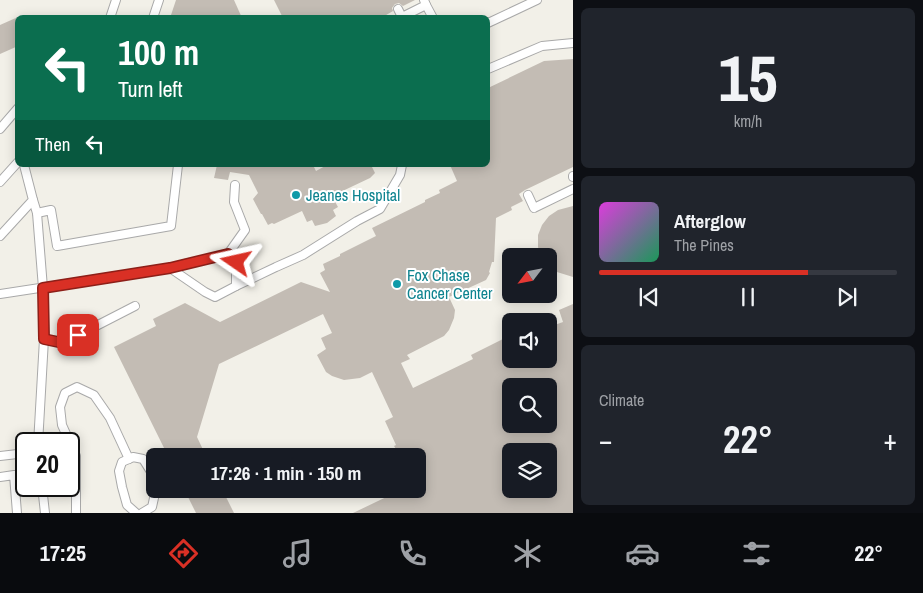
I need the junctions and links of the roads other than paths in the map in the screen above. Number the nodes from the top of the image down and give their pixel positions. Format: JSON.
{"nodes":[{"id":1,"x":116,"y":0,"type":"edge"},
{"id":2,"x":159,"y":0,"type":"edge"},
{"id":3,"x":537,"y":0,"type":"edge"},
{"id":4,"x":425,"y":2,"type":"edge"},
{"id":5,"x":398,"y":8,"type":"dead end"},
{"id":6,"x":111,"y":15,"type":"edge"},
{"id":7,"x":154,"y":15,"type":"edge"},
{"id":8,"x":401,"y":15,"type":"edge"},
{"id":9,"x":405,"y":15,"type":"edge"},
{"id":10,"x":432,"y":15,"type":"edge"},
{"id":11,"x":490,"y":22,"type":"edge"},
{"id":12,"x":573,"y":44,"type":"edge"},
{"id":13,"x":490,"y":68,"type":"edge"},
{"id":14,"x":15,"y":111,"type":"edge"},
{"id":15,"x":0,"y":128,"type":"edge"},
{"id":16,"x":15,"y":165,"type":"edge"},
{"id":17,"x":25,"y":167,"type":"edge"},
{"id":18,"x":178,"y":167,"type":"edge"},
{"id":19,"x":402,"y":167,"type":"edge"},
{"id":20,"x":0,"y":182,"type":"edge"},
{"id":21,"x":235,"y":185,"type":"dead end"},
{"id":22,"x":573,"y":189,"type":"edge"},
{"id":23,"x":528,"y":195,"type":"dead end"},
{"id":24,"x":33,"y":200,"type":"junction"},
{"id":25,"x":37,"y":213,"type":"junction"},
{"id":26,"x":0,"y":236,"type":"edge"},
{"id":27,"x":228,"y":254,"type":"junction"},
{"id":28,"x":170,"y":268,"type":"junction"},
{"id":29,"x":236,"y":286,"type":"junction"},
{"id":30,"x":43,"y":288,"type":"junction"},
{"id":31,"x":0,"y":294,"type":"edge"},
{"id":32,"x":135,"y":306,"type":"dead end"},
{"id":33,"x":44,"y":339,"type":"junction"},
{"id":34,"x":39,"y":432,"type":"edge"},
{"id":35,"x":15,"y":454,"type":"edge"},
{"id":36,"x":0,"y":456,"type":"edge"},
{"id":37,"x":129,"y":459,"type":"junction"},
{"id":38,"x":146,"y":464,"type":"edge"},
{"id":39,"x":0,"y":477,"type":"edge"},
{"id":40,"x":43,"y":497,"type":"edge"},
{"id":41,"x":154,"y":498,"type":"edge"},
{"id":42,"x":17,"y":513,"type":"edge"},
{"id":43,"x":45,"y":513,"type":"edge"},
{"id":44,"x":76,"y":513,"type":"edge"},
{"id":45,"x":136,"y":513,"type":"edge"},
{"id":46,"x":142,"y":513,"type":"edge"}],
"edges":[{"from":1,"to":6,"type":"lane"},
{"from":2,"to":7,"type":"lane"},
{"from":3,"to":11,"type":"lane"},
{"from":4,"to":9,"type":"lane"},
{"from":4,"to":10,"type":"lane"},
{"from":5,"to":8,"type":"lane"},
{"from":12,"to":13,"type":"lane"},
{"from":14,"to":15,"type":"lane"},
{"from":16,"to":20,"type":"lane"},
{"from":17,"to":24,"type":"lane"},
{"from":18,"to":25,"type":"lane"},
{"from":19,"to":29,"type":"lane"},
{"from":21,"to":27,"type":"lane"},
{"from":22,"to":23,"type":"lane"},
{"from":24,"to":25,"type":"lane"},
{"from":24,"to":26,"type":"lane"},
{"from":25,"to":30,"type":"lane"},
{"from":27,"to":28,"type":"lane"},
{"from":27,"to":29,"type":"lane"},
{"from":28,"to":29,"type":"lane"},
{"from":28,"to":30,"type":"lane"},
{"from":30,"to":31,"type":"lane"},
{"from":30,"to":33,"type":"lane"},
{"from":32,"to":33,"type":"lane"},
{"from":33,"to":34,"type":"lane"},
{"from":35,"to":36,"type":"lane"},
{"from":37,"to":38,"type":"lane"},
{"from":37,"to":44,"type":"lane"},
{"from":37,"to":45,"type":"lane"},
{"from":39,"to":42,"type":"lane"},
{"from":40,"to":43,"type":"lane"},
{"from":41,"to":46,"type":"lane"}]}
